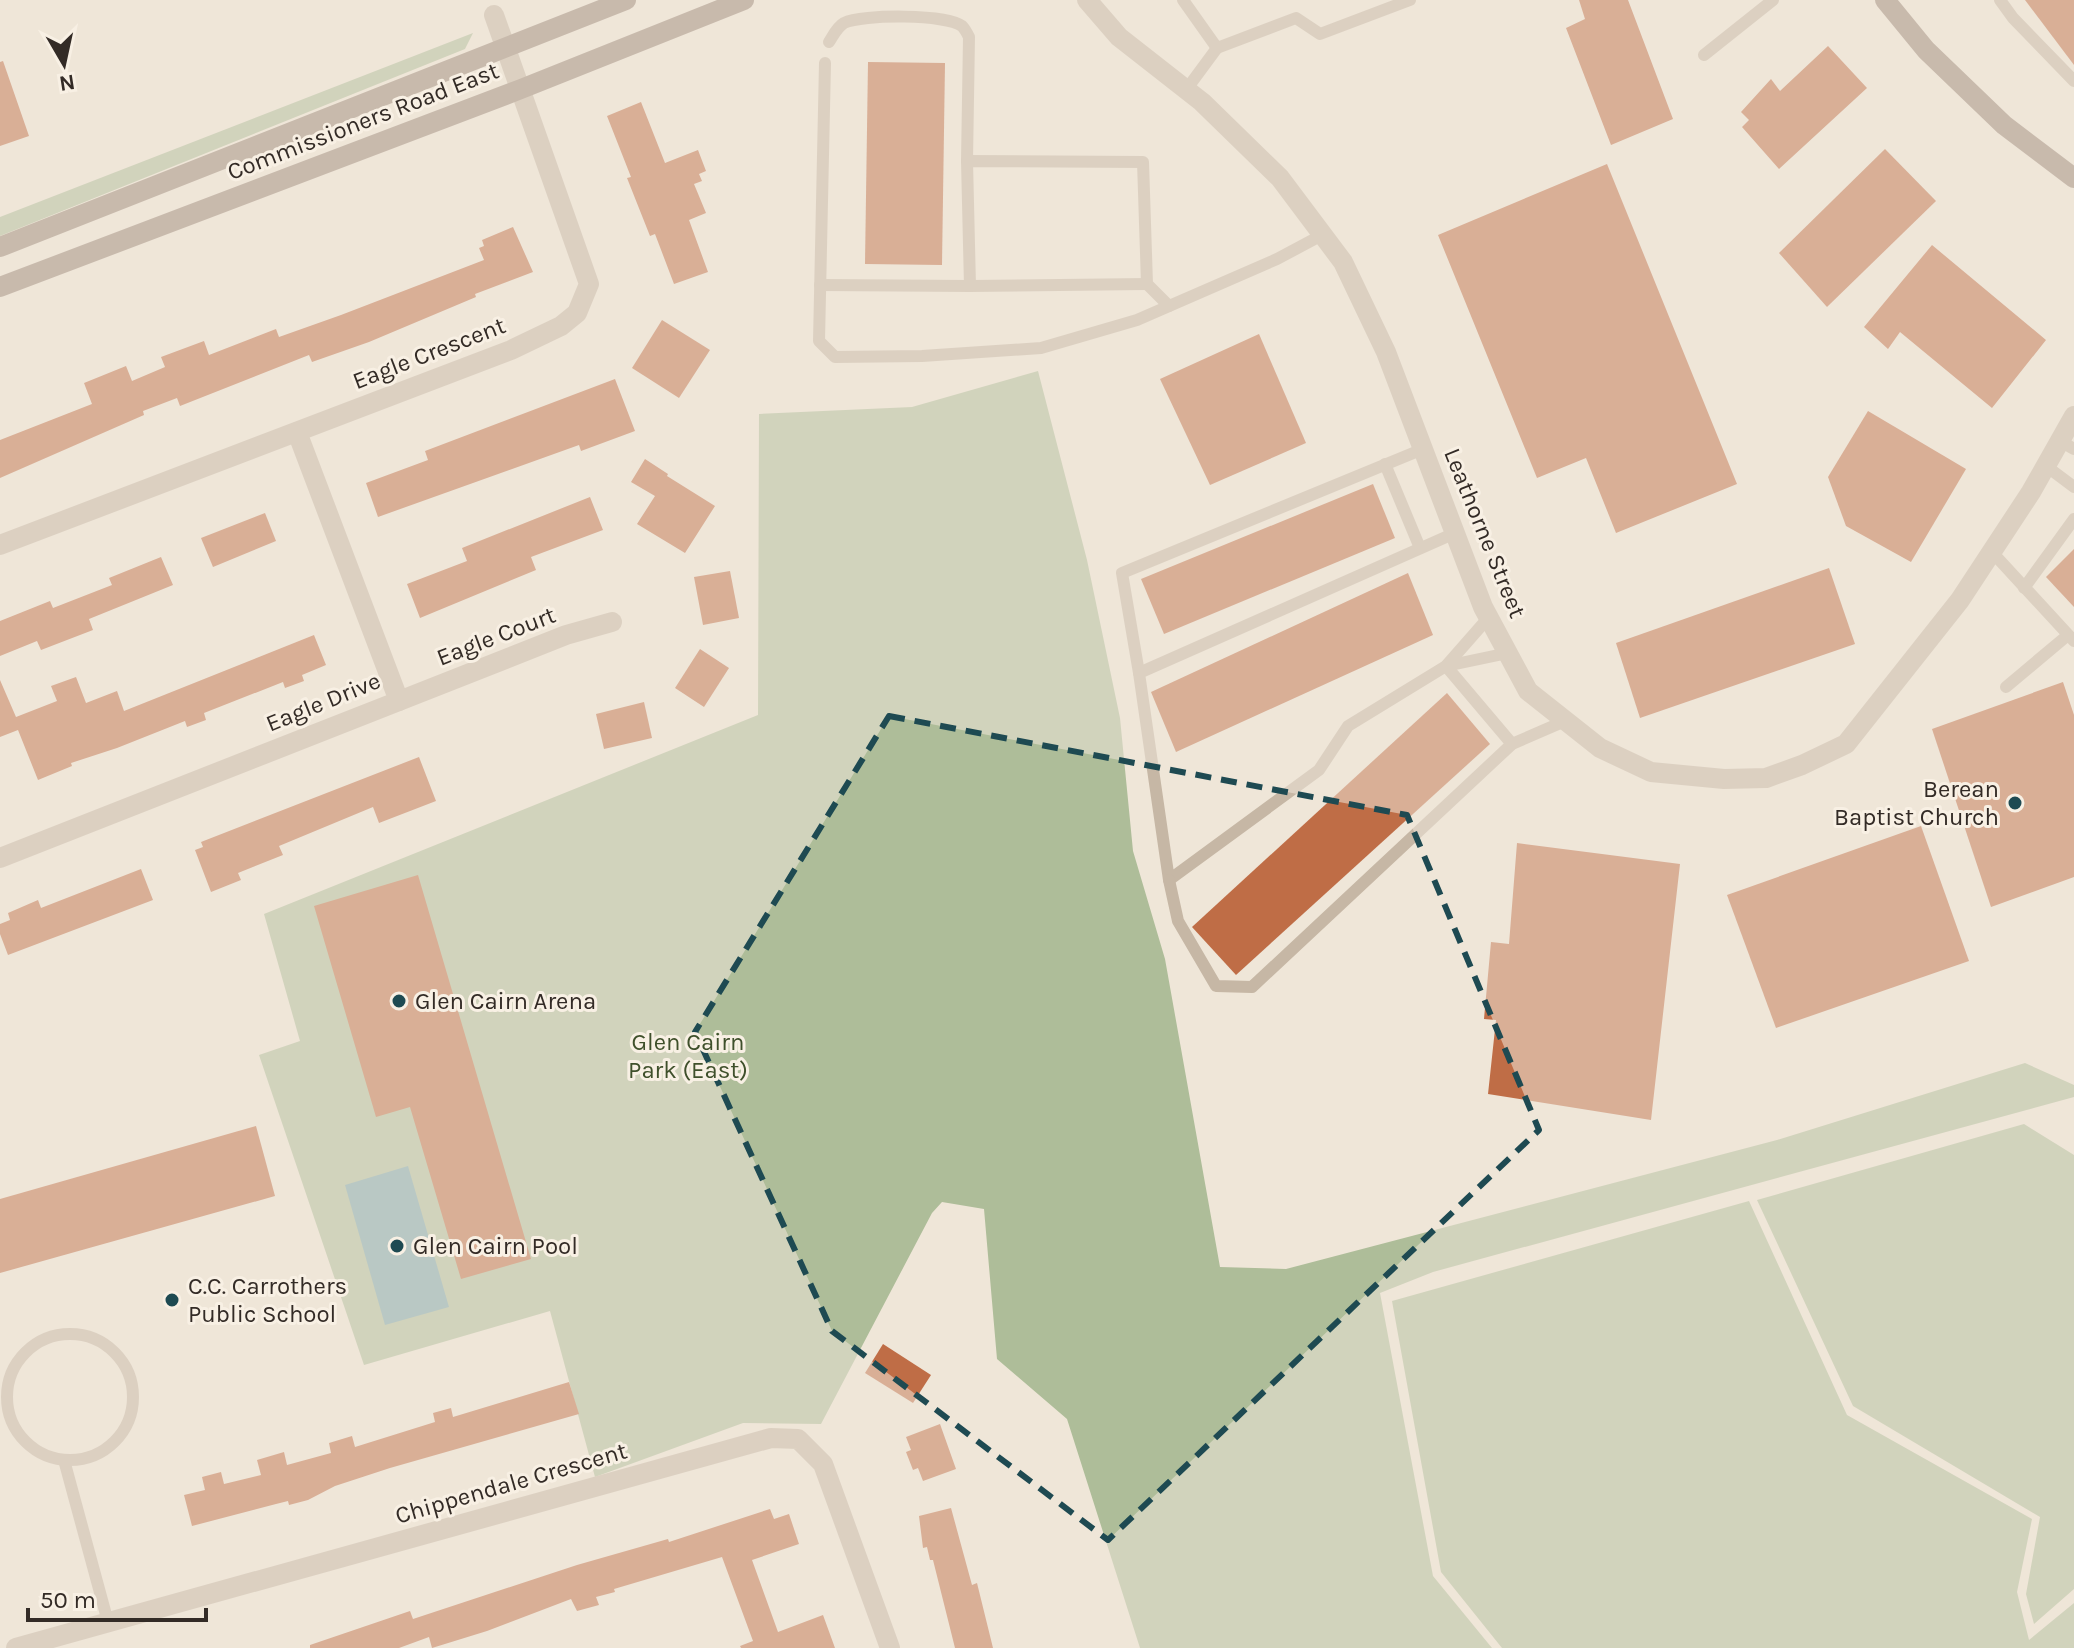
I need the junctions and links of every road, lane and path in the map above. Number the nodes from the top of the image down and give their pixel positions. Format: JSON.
{"nodes":[{"id":1,"x":626,"y":0,"type":"edge"},
{"id":2,"x":744,"y":0,"type":"edge"},
{"id":3,"x":1087,"y":0,"type":"edge"},
{"id":4,"x":1183,"y":0,"type":"edge"},
{"id":5,"x":1410,"y":0,"type":"edge"},
{"id":6,"x":1773,"y":0,"type":"edge"},
{"id":7,"x":1885,"y":0,"type":"edge"},
{"id":8,"x":2000,"y":0,"type":"edge"},
{"id":9,"x":492,"y":7,"type":"edge"},
{"id":10,"x":829,"y":42,"type":"dead end"},
{"id":11,"x":1217,"y":48,"type":"junction"},
{"id":12,"x":506,"y":49,"type":"junction"},
{"id":13,"x":1704,"y":55,"type":"dead end"},
{"id":14,"x":825,"y":63,"type":"dead end"},
{"id":15,"x":2074,"y":81,"type":"edge"},
{"id":16,"x":521,"y":89,"type":"junction"},
{"id":17,"x":1186,"y":90,"type":"junction"},
{"id":18,"x":967,"y":161,"type":"junction"},
{"id":19,"x":2074,"y":178,"type":"edge"},
{"id":20,"x":1322,"y":235,"type":"junction"},
{"id":21,"x":0,"y":247,"type":"edge"},
{"id":22,"x":1147,"y":284,"type":"junction"},
{"id":23,"x":820,"y":285,"type":"junction"},
{"id":24,"x":970,"y":286,"type":"junction"},
{"id":25,"x":0,"y":287,"type":"edge"},
{"id":26,"x":1169,"y":306,"type":"junction"},
{"id":27,"x":2074,"y":416,"type":"edge"},
{"id":28,"x":297,"y":432,"type":"junction"},
{"id":29,"x":2067,"y":445,"type":"edge"},
{"id":30,"x":1423,"y":449,"type":"junction"},
{"id":31,"x":1385,"y":464,"type":"junction"},
{"id":32,"x":2046,"y":466,"type":"junction"},
{"id":33,"x":2074,"y":487,"type":"edge"},
{"id":34,"x":2074,"y":519,"type":"edge"},
{"id":35,"x":1455,"y":533,"type":"junction"},
{"id":36,"x":0,"y":545,"type":"edge"},
{"id":37,"x":1420,"y":548,"type":"junction"},
{"id":38,"x":1992,"y":552,"type":"junction"},
{"id":39,"x":2024,"y":588,"type":"junction"},
{"id":40,"x":1489,"y":617,"type":"junction"},
{"id":41,"x":612,"y":622,"type":"dead end"},
{"id":42,"x":2071,"y":638,"type":"edge"},
{"id":43,"x":1508,"y":653,"type":"junction"},
{"id":44,"x":1446,"y":666,"type":"junction"},
{"id":45,"x":1139,"y":673,"type":"junction"},
{"id":46,"x":2006,"y":687,"type":"dead end"},
{"id":47,"x":399,"y":701,"type":"junction"},
{"id":48,"x":1565,"y":721,"type":"junction"},
{"id":49,"x":1512,"y":744,"type":"junction"},
{"id":50,"x":0,"y":858,"type":"edge"},
{"id":51,"x":1169,"y":880,"type":"junction"},
{"id":52,"x":64,"y":1460,"type":"junction"},
{"id":53,"x":108,"y":1622,"type":"junction"},
{"id":54,"x":16,"y":1648,"type":"edge"},
{"id":55,"x":890,"y":1648,"type":"edge"}],
"edges":[{"from":1,"to":12,"type":"main road","name":"Commissioners Road East"},
{"from":2,"to":16,"type":"main road","name":"Commissioners Road East"},
{"from":3,"to":17,"type":"street","name":"Leathorne Street"},
{"from":4,"to":11,"type":"lane"},
{"from":5,"to":11,"type":"lane"},
{"from":6,"to":13,"type":"lane"},
{"from":7,"to":19,"type":"main road"},
{"from":8,"to":15,"type":"lane"},
{"from":9,"to":12,"type":"street","name":"Eagle Crescent"},
{"from":10,"to":18,"type":"lane"},
{"from":11,"to":17,"type":"lane"},
{"from":12,"to":16,"type":"street","name":"Eagle Crescent"},
{"from":12,"to":21,"type":"main road","name":"Commissioners Road East"},
{"from":14,"to":23,"type":"lane"},
{"from":16,"to":25,"type":"main road","name":"Commissioners Road East"},
{"from":16,"to":28,"type":"street","name":"Eagle Crescent"},
{"from":17,"to":20,"type":"street","name":"Leathorne Street"},
{"from":18,"to":22,"type":"lane"},
{"from":18,"to":24,"type":"lane"},
{"from":20,"to":26,"type":"lane"},
{"from":20,"to":30,"type":"street","name":"Leathorne Street"},
{"from":22,"to":24,"type":"lane"},
{"from":22,"to":26,"type":"lane"},
{"from":23,"to":24,"type":"lane"},
{"from":23,"to":26,"type":"lane"},
{"from":27,"to":29,"type":"street","name":"Leathorne Street"},
{"from":28,"to":36,"type":"street","name":"Eagle Crescent"},
{"from":28,"to":47,"type":"street","name":"Eagle Drive"},
{"from":29,"to":32,"type":"street","name":"Leathorne Street"},
{"from":30,"to":31,"type":"lane"},
{"from":30,"to":35,"type":"street","name":"Leathorne Street"},
{"from":31,"to":37,"type":"lane"},
{"from":31,"to":45,"type":"lane"},
{"from":32,"to":33,"type":"lane"},
{"from":32,"to":38,"type":"street","name":"Leathorne Street"},
{"from":34,"to":39,"type":"lane"},
{"from":35,"to":37,"type":"lane"},
{"from":35,"to":40,"type":"street","name":"Leathorne Street"},
{"from":37,"to":45,"type":"lane"},
{"from":38,"to":39,"type":"lane"},
{"from":38,"to":48,"type":"street","name":"Leathorne Street"},
{"from":39,"to":42,"type":"lane"},
{"from":40,"to":43,"type":"street","name":"Leathorne Street"},
{"from":40,"to":44,"type":"lane"},
{"from":41,"to":47,"type":"street","name":"Eagle Court"},
{"from":42,"to":46,"type":"lane"},
{"from":43,"to":44,"type":"lane"},
{"from":43,"to":48,"type":"street","name":"Leathorne Street"},
{"from":44,"to":49,"type":"lane"},
{"from":44,"to":51,"type":"lane"},
{"from":45,"to":51,"type":"lane"},
{"from":47,"to":50,"type":"street","name":"Eagle Drive"},
{"from":48,"to":49,"type":"lane"},
{"from":49,"to":51,"type":"lane"},
{"from":52,"to":52,"type":"lane"},
{"from":52,"to":53,"type":"lane"},
{"from":53,"to":54,"type":"street","name":"Chippendale Crescent"},
{"from":53,"to":55,"type":"street","name":"Chippendale Crescent"}]}
